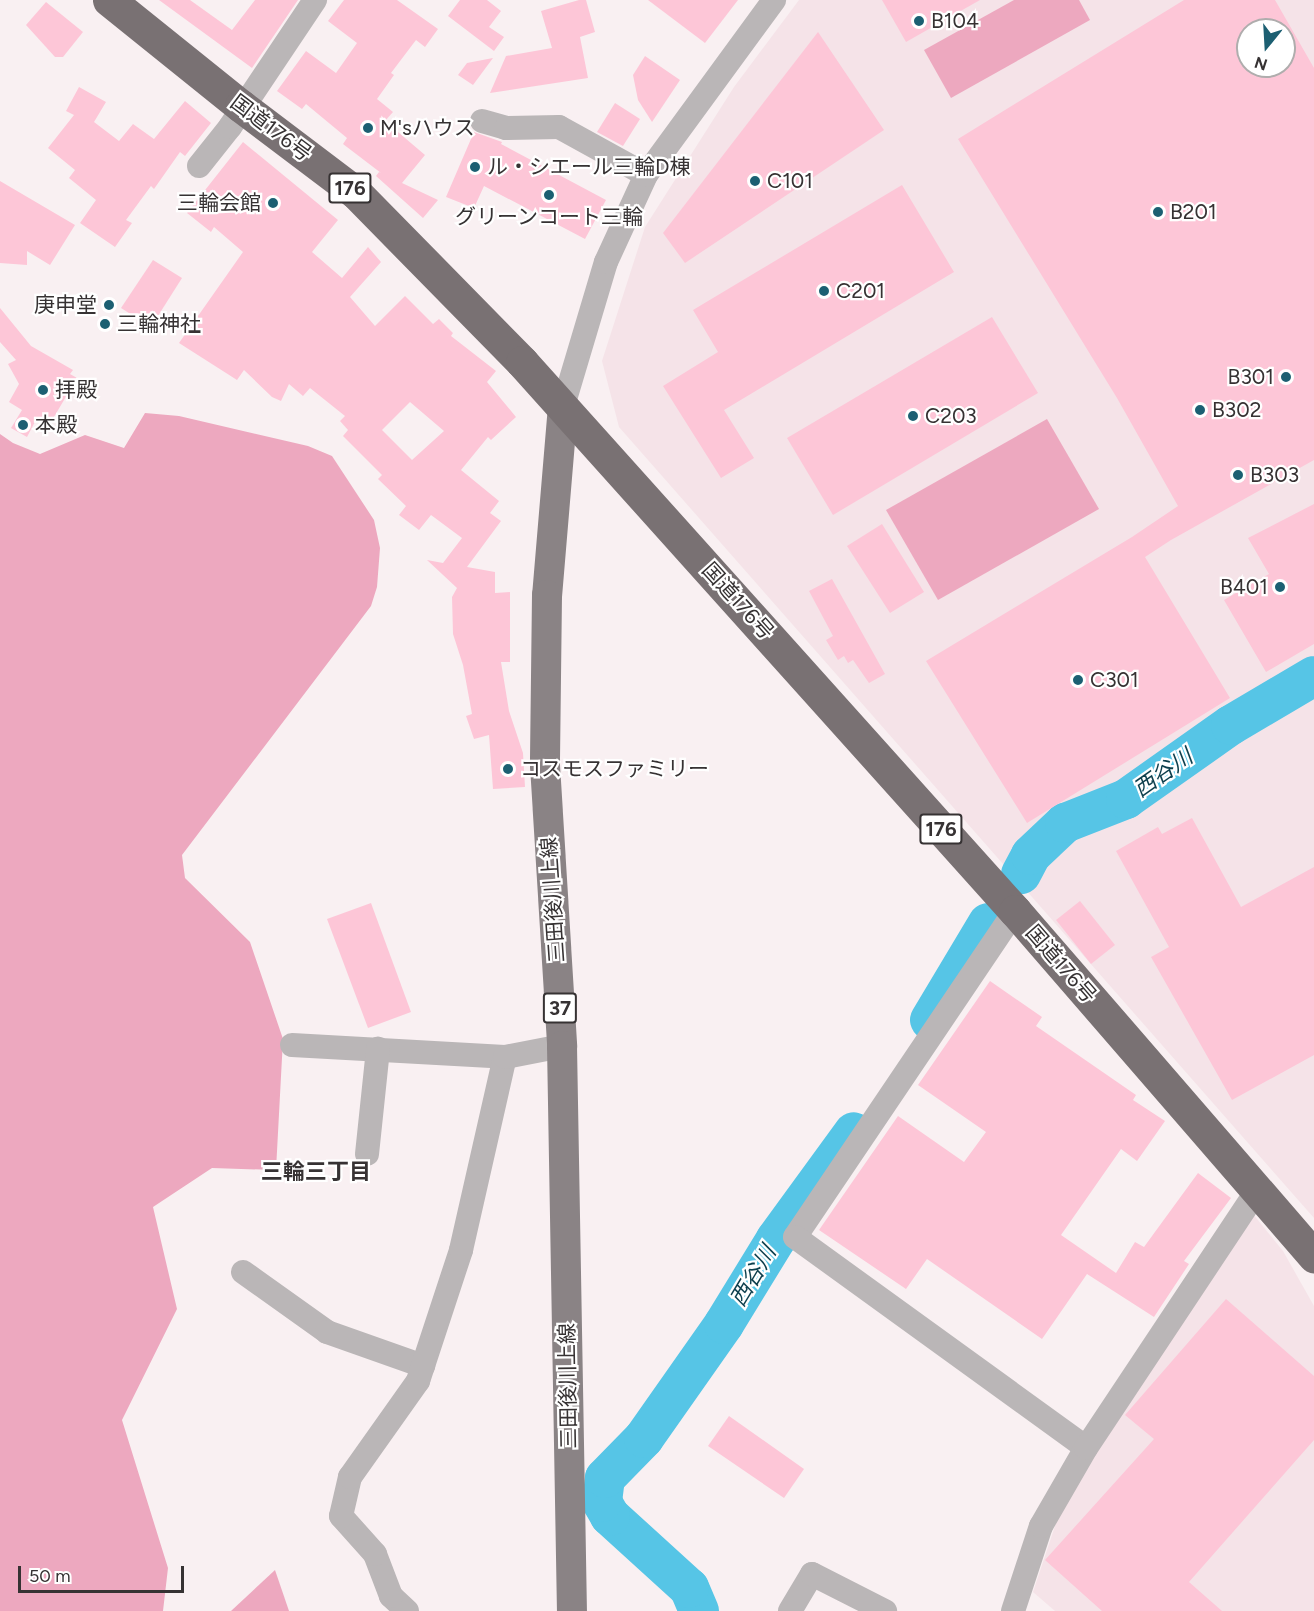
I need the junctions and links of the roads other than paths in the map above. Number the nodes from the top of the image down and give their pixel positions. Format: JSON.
{"nodes":[{"id":1,"x":109,"y":0,"type":"edge"},
{"id":2,"x":315,"y":0,"type":"edge"},
{"id":3,"x":774,"y":0,"type":"edge"},
{"id":4,"x":241,"y":106,"type":"junction"},
{"id":5,"x":482,"y":121,"type":"dead end"},
{"id":6,"x":199,"y":165,"type":"dead end"},
{"id":7,"x":646,"y":175,"type":"junction"},
{"id":8,"x":563,"y":406,"type":"junction"},
{"id":9,"x":1015,"y":911,"type":"junction"},
{"id":10,"x":292,"y":1045,"type":"dead end"},
{"id":11,"x":562,"y":1046,"type":"junction"},
{"id":12,"x":378,"y":1049,"type":"junction"},
{"id":13,"x":505,"y":1056,"type":"junction"},
{"id":14,"x":367,"y":1154,"type":"dead end"},
{"id":15,"x":1257,"y":1191,"type":"junction"},
{"id":16,"x":1314,"y":1256,"type":"edge"},
{"id":17,"x":243,"y":1272,"type":"dead end"},
{"id":18,"x":423,"y":1366,"type":"junction"},
{"id":19,"x":1086,"y":1448,"type":"junction"},
{"id":20,"x":856,"y":1604,"type":"edge"},
{"id":21,"x":407,"y":1611,"type":"edge"},
{"id":22,"x":572,"y":1611,"type":"edge"},
{"id":23,"x":790,"y":1611,"type":"edge"},
{"id":24,"x":885,"y":1611,"type":"edge"},
{"id":25,"x":1013,"y":1611,"type":"edge"}],
"edges":[{"from":1,"to":4,"type":"highway","name":"国道176号","number":"176"},
{"from":2,"to":4,"type":"street"},
{"from":3,"to":7,"type":"street"},
{"from":4,"to":6,"type":"street"},
{"from":4,"to":8,"type":"highway","name":"国道176号","number":"176"},
{"from":5,"to":7,"type":"street"},
{"from":7,"to":8,"type":"street"},
{"from":8,"to":9,"type":"highway","name":"国道176号","number":"176"},
{"from":8,"to":11,"type":"main road","name":"三田後川上線","number":"37"},
{"from":9,"to":15,"type":"highway","name":"国道176号","number":"176"},
{"from":9,"to":19,"type":"street"},
{"from":10,"to":12,"type":"street"},
{"from":11,"to":13,"type":"street"},
{"from":11,"to":22,"type":"main road","name":"三田後川上線","number":"37"},
{"from":12,"to":13,"type":"street"},
{"from":12,"to":14,"type":"street"},
{"from":13,"to":18,"type":"street"},
{"from":15,"to":16,"type":"highway","name":"国道176号","number":"176"},
{"from":15,"to":19,"type":"street"},
{"from":17,"to":18,"type":"street"},
{"from":18,"to":21,"type":"street"},
{"from":19,"to":25,"type":"street"},
{"from":20,"to":23,"type":"street"},
{"from":20,"to":24,"type":"street"}]}
